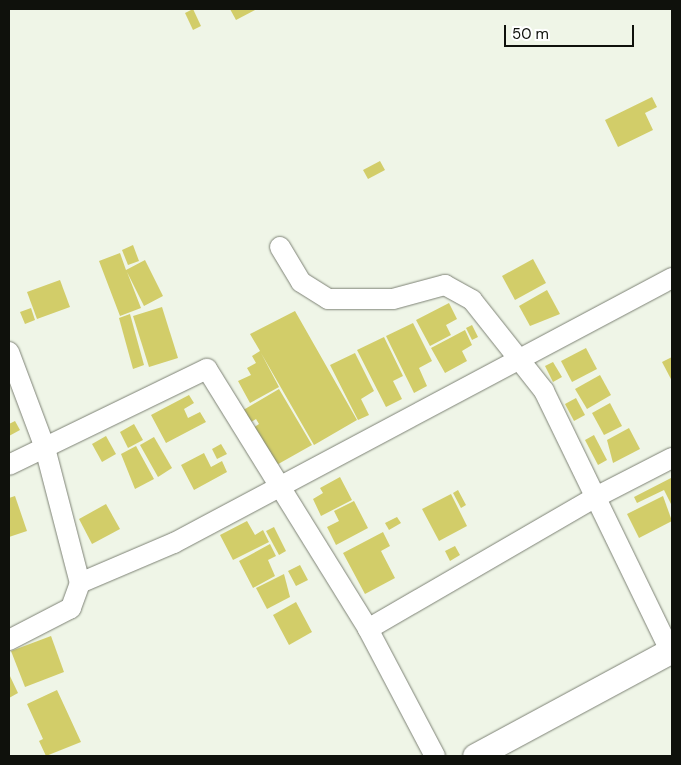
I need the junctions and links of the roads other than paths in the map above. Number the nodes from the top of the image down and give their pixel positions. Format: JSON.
{"nodes":[{"id":1,"x":280,"y":247,"type":"dead end"},
{"id":2,"x":672,"y":278,"type":"edge"},
{"id":3,"x":9,"y":352,"type":"edge"},
{"id":4,"x":522,"y":362,"type":"junction"},
{"id":5,"x":45,"y":448,"type":"junction"},
{"id":6,"x":672,"y":458,"type":"edge"},
{"id":7,"x":9,"y":464,"type":"edge"},
{"id":8,"x":280,"y":483,"type":"junction"},
{"id":9,"x":596,"y":496,"type":"junction"},
{"id":10,"x":80,"y":583,"type":"junction"},
{"id":11,"x":368,"y":629,"type":"junction"},
{"id":12,"x":9,"y":640,"type":"edge"},
{"id":13,"x":671,"y":652,"type":"edge"},
{"id":14,"x":436,"y":756,"type":"edge"},
{"id":15,"x":475,"y":756,"type":"edge"}],
"edges":[{"from":1,"to":4,"type":"street"},
{"from":2,"to":4,"type":"street"},
{"from":3,"to":5,"type":"street"},
{"from":4,"to":8,"type":"street"},
{"from":4,"to":9,"type":"street"},
{"from":5,"to":7,"type":"street"},
{"from":5,"to":8,"type":"street"},
{"from":5,"to":10,"type":"street"},
{"from":6,"to":9,"type":"street"},
{"from":8,"to":10,"type":"street"},
{"from":8,"to":11,"type":"street"},
{"from":9,"to":11,"type":"street"},
{"from":9,"to":13,"type":"street"},
{"from":10,"to":12,"type":"street"},
{"from":11,"to":14,"type":"street"},
{"from":13,"to":15,"type":"main road"}]}
